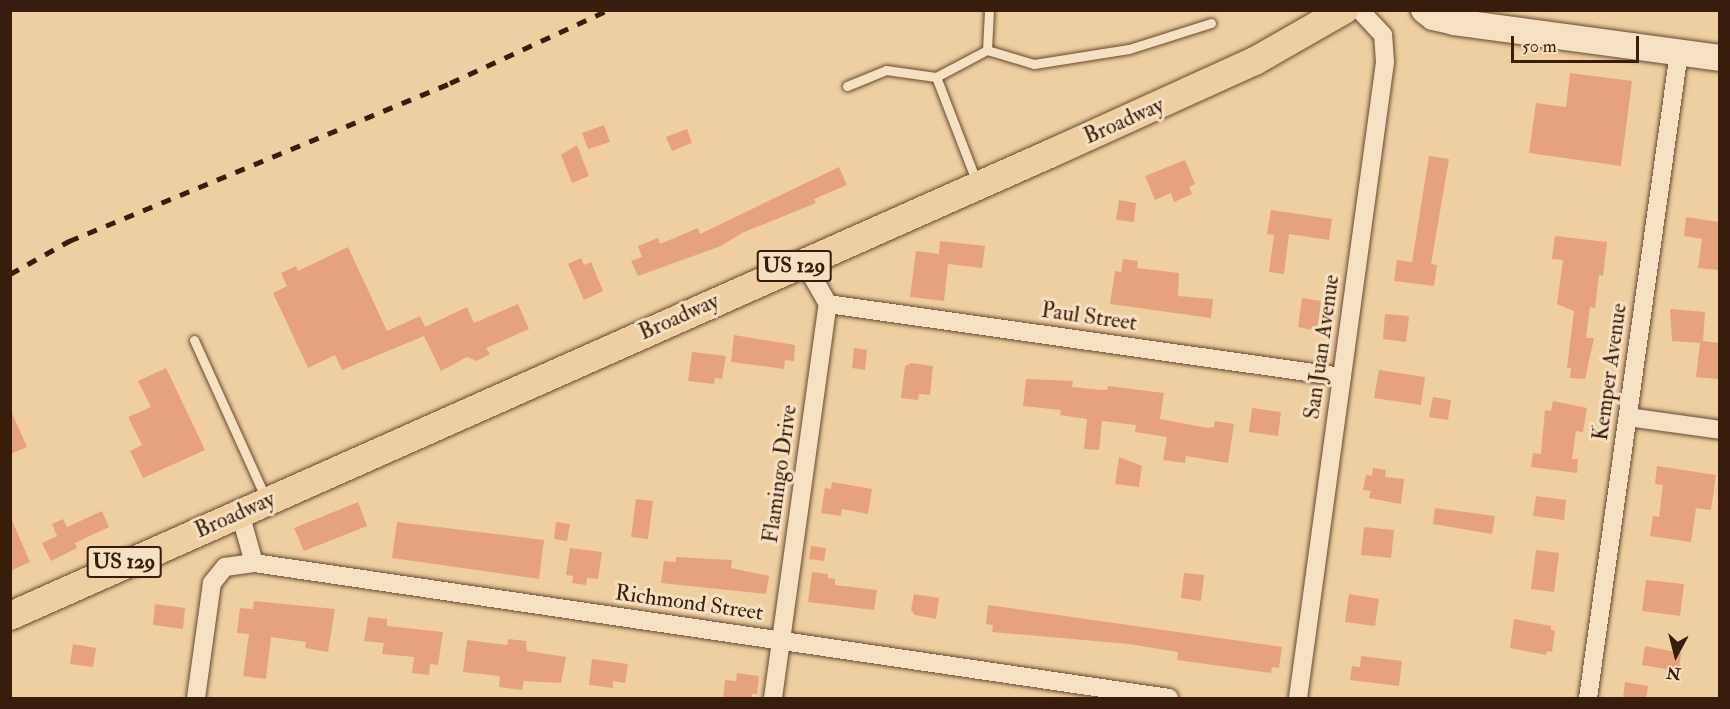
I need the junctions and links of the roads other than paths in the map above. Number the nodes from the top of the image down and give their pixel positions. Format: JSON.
{"nodes":[{"id":1,"x":989,"y":10,"type":"edge"},
{"id":2,"x":1344,"y":10,"type":"edge"},
{"id":3,"x":1360,"y":10,"type":"edge"},
{"id":4,"x":1424,"y":10,"type":"edge"},
{"id":5,"x":1211,"y":23,"type":"dead end"},
{"id":6,"x":987,"y":50,"type":"junction"},
{"id":7,"x":1679,"y":52,"type":"junction"},
{"id":8,"x":1719,"y":58,"type":"edge"},
{"id":9,"x":936,"y":77,"type":"junction"},
{"id":10,"x":848,"y":86,"type":"dead end"},
{"id":11,"x":978,"y":185,"type":"junction"},
{"id":12,"x":804,"y":262,"type":"junction"},
{"id":13,"x":828,"y":304,"type":"junction"},
{"id":14,"x":194,"y":340,"type":"dead end"},
{"id":15,"x":1342,"y":377,"type":"junction"},
{"id":16,"x":1628,"y":417,"type":"junction"},
{"id":17,"x":1719,"y":430,"type":"edge"},
{"id":18,"x":267,"y":501,"type":"junction"},
{"id":19,"x":240,"y":513,"type":"junction"},
{"id":20,"x":254,"y":563,"type":"junction"},
{"id":21,"x":10,"y":616,"type":"edge"},
{"id":22,"x":781,"y":640,"type":"junction"},
{"id":23,"x":196,"y":699,"type":"edge"},
{"id":24,"x":773,"y":699,"type":"edge"},
{"id":25,"x":1169,"y":699,"type":"edge"},
{"id":26,"x":1298,"y":699,"type":"edge"},
{"id":27,"x":1588,"y":699,"type":"edge"}],
"edges":[{"from":1,"to":6,"type":"lane"},
{"from":2,"to":11,"type":"main road","name":"Broadway","number":"US 129"},
{"from":3,"to":15,"type":"street","name":"San Juan Avenue"},
{"from":4,"to":7,"type":"street"},
{"from":5,"to":6,"type":"lane"},
{"from":6,"to":9,"type":"lane"},
{"from":7,"to":8,"type":"street"},
{"from":7,"to":16,"type":"street","name":"Kemper Avenue"},
{"from":9,"to":10,"type":"lane"},
{"from":9,"to":11,"type":"lane"},
{"from":11,"to":12,"type":"main road","name":"Broadway","number":"US 129"},
{"from":12,"to":13,"type":"street"},
{"from":12,"to":18,"type":"main road","name":"Broadway","number":"US 129"},
{"from":13,"to":15,"type":"street","name":"Paul Street"},
{"from":13,"to":22,"type":"street","name":"Flamingo Drive"},
{"from":14,"to":18,"type":"lane"},
{"from":15,"to":26,"type":"street","name":"San Juan Avenue"},
{"from":16,"to":17,"type":"street"},
{"from":16,"to":27,"type":"street","name":"Kemper Avenue"},
{"from":18,"to":19,"type":"main road","name":"Broadway","number":"US 129"},
{"from":19,"to":20,"type":"street"},
{"from":19,"to":21,"type":"main road","name":"Broadway","number":"US 129"},
{"from":20,"to":22,"type":"street","name":"Richmond Street"},
{"from":20,"to":23,"type":"street","name":"Richmond Street"},
{"from":22,"to":24,"type":"street","name":"Flamingo Drive"},
{"from":22,"to":25,"type":"street","name":"Richmond Street"}]}
